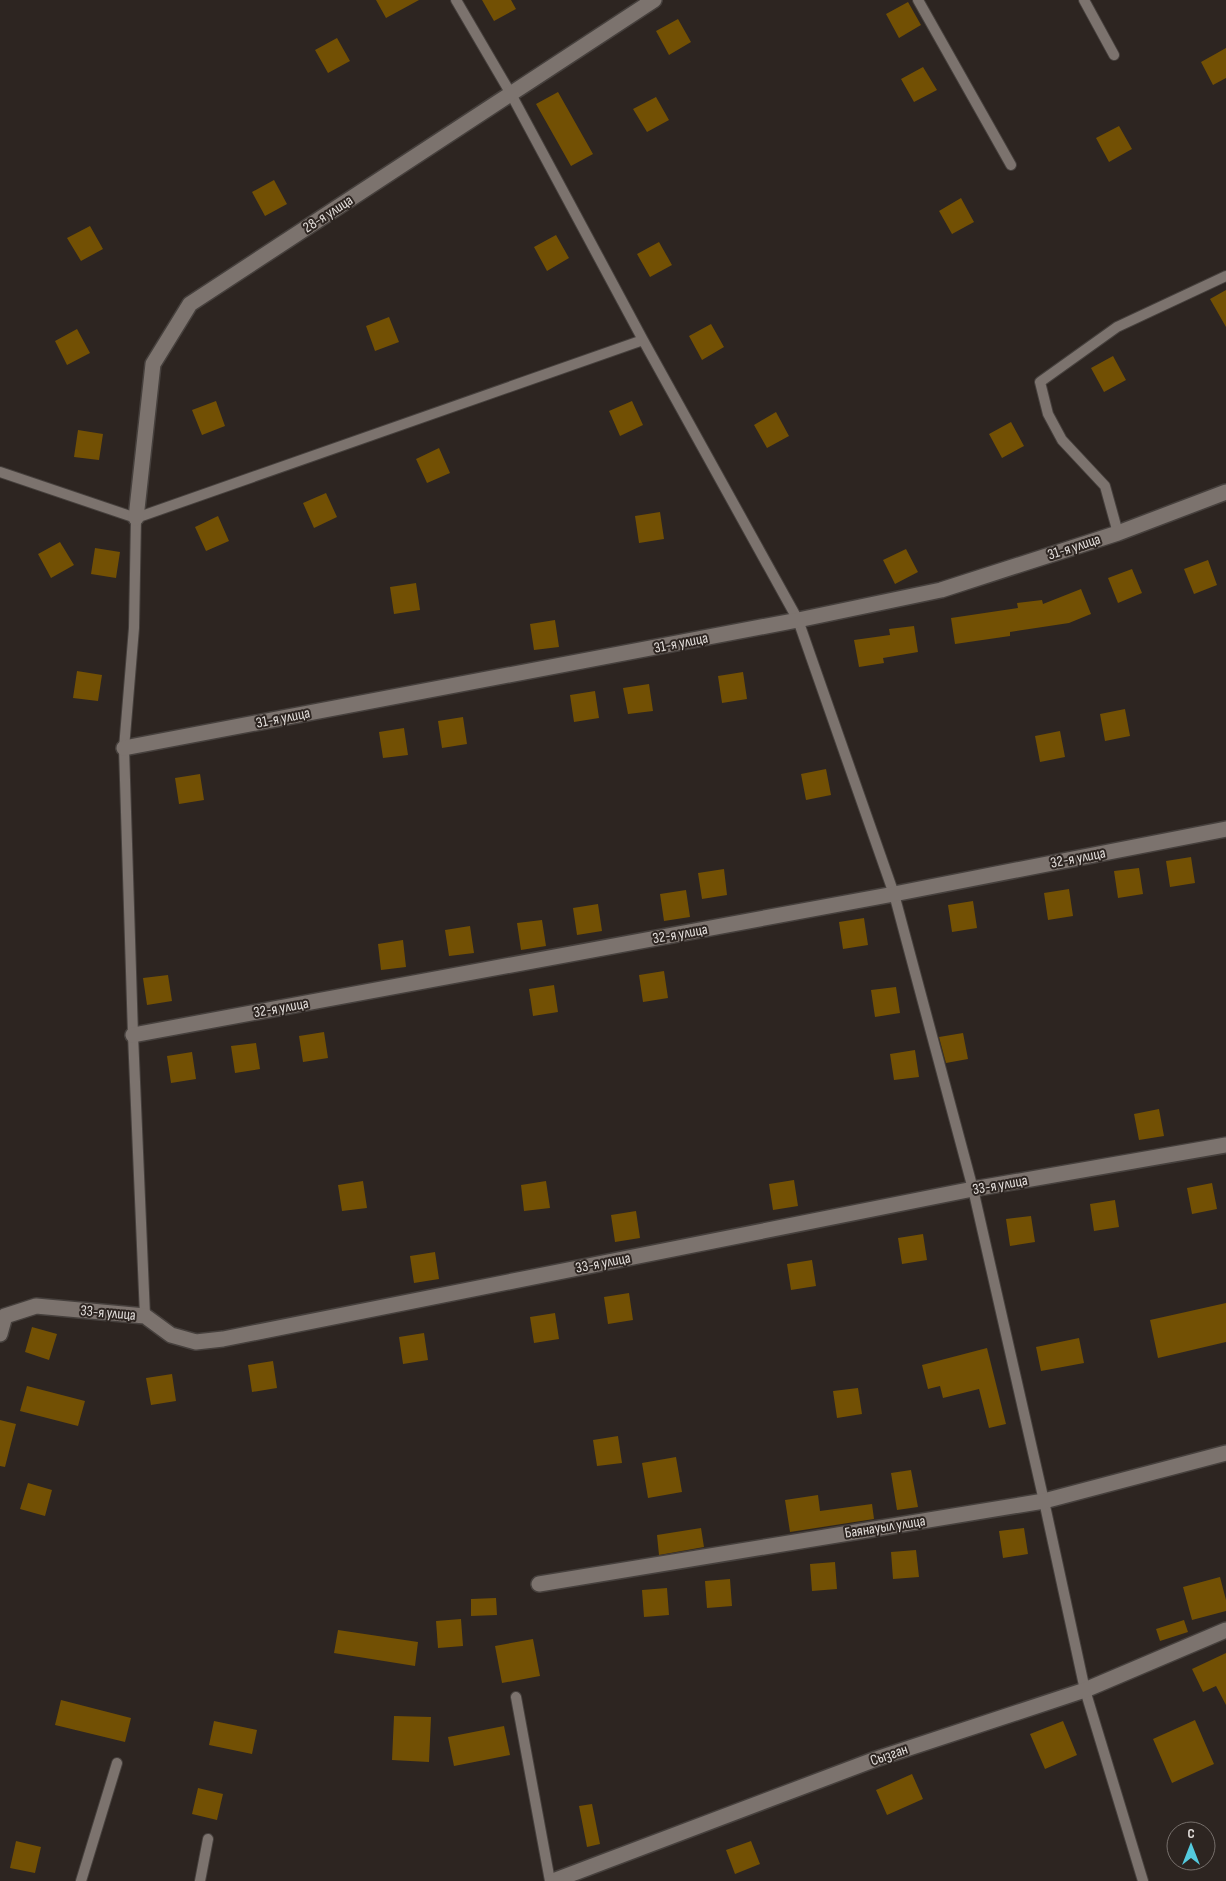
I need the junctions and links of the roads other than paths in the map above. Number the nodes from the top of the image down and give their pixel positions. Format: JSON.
{"nodes":[{"id":1,"x":456,"y":0,"type":"edge"},
{"id":2,"x":654,"y":0,"type":"edge"},
{"id":3,"x":918,"y":0,"type":"edge"},
{"id":4,"x":1084,"y":0,"type":"edge"},
{"id":5,"x":1114,"y":55,"type":"dead end"},
{"id":6,"x":511,"y":94,"type":"junction"},
{"id":7,"x":1011,"y":165,"type":"dead end"},
{"id":8,"x":1226,"y":276,"type":"edge"},
{"id":9,"x":643,"y":340,"type":"junction"},
{"id":10,"x":0,"y":472,"type":"edge"},
{"id":11,"x":1226,"y":492,"type":"edge"},
{"id":12,"x":136,"y":518,"type":"junction"},
{"id":13,"x":1118,"y":532,"type":"junction"},
{"id":14,"x":798,"y":620,"type":"junction"},
{"id":15,"x":124,"y":748,"type":"junction"},
{"id":16,"x":1226,"y":829,"type":"edge"},
{"id":17,"x":894,"y":894,"type":"junction"},
{"id":18,"x":132,"y":1035,"type":"junction"},
{"id":19,"x":1226,"y":1145,"type":"edge"},
{"id":20,"x":973,"y":1189,"type":"junction"},
{"id":21,"x":145,"y":1316,"type":"junction"},
{"id":22,"x":0,"y":1334,"type":"edge"},
{"id":23,"x":1226,"y":1453,"type":"edge"},
{"id":24,"x":1044,"y":1501,"type":"junction"},
{"id":25,"x":539,"y":1584,"type":"dead end"},
{"id":26,"x":1226,"y":1630,"type":"edge"},
{"id":27,"x":1085,"y":1690,"type":"junction"},
{"id":28,"x":516,"y":1697,"type":"dead end"},
{"id":29,"x":117,"y":1763,"type":"dead end"},
{"id":30,"x":208,"y":1839,"type":"dead end"},
{"id":31,"x":81,"y":1881,"type":"edge"},
{"id":32,"x":200,"y":1881,"type":"edge"},
{"id":33,"x":551,"y":1881,"type":"edge"},
{"id":34,"x":1142,"y":1881,"type":"edge"}],
"edges":[{"from":1,"to":6,"type":"lane"},
{"from":2,"to":6,"type":"street","name":"28-я улица"},
{"from":3,"to":7,"type":"lane"},
{"from":4,"to":5,"type":"lane"},
{"from":6,"to":9,"type":"lane"},
{"from":6,"to":12,"type":"street","name":"28-я улица"},
{"from":8,"to":13,"type":"lane"},
{"from":9,"to":12,"type":"lane"},
{"from":9,"to":14,"type":"lane"},
{"from":10,"to":12,"type":"lane"},
{"from":11,"to":13,"type":"street","name":"31-я улица"},
{"from":12,"to":15,"type":"lane"},
{"from":13,"to":14,"type":"street","name":"31-я улица"},
{"from":14,"to":15,"type":"street","name":"31-я улица"},
{"from":14,"to":17,"type":"lane"},
{"from":15,"to":18,"type":"lane"},
{"from":16,"to":17,"type":"street","name":"32-я улица"},
{"from":17,"to":18,"type":"street","name":"32-я улица"},
{"from":17,"to":20,"type":"lane"},
{"from":18,"to":21,"type":"lane"},
{"from":19,"to":20,"type":"street","name":"33-я улица"},
{"from":20,"to":21,"type":"street","name":"33-я улица"},
{"from":20,"to":24,"type":"lane"},
{"from":21,"to":22,"type":"street","name":"33-я улица"},
{"from":23,"to":24,"type":"street","name":"Баянауыл улица"},
{"from":24,"to":25,"type":"street","name":"Баянауыл улица"},
{"from":24,"to":27,"type":"lane"},
{"from":26,"to":27,"type":"street","name":"Сызган"},
{"from":27,"to":33,"type":"street","name":"Сызган"},
{"from":27,"to":34,"type":"lane"},
{"from":28,"to":33,"type":"lane"},
{"from":29,"to":31,"type":"lane"},
{"from":30,"to":32,"type":"lane"}]}
